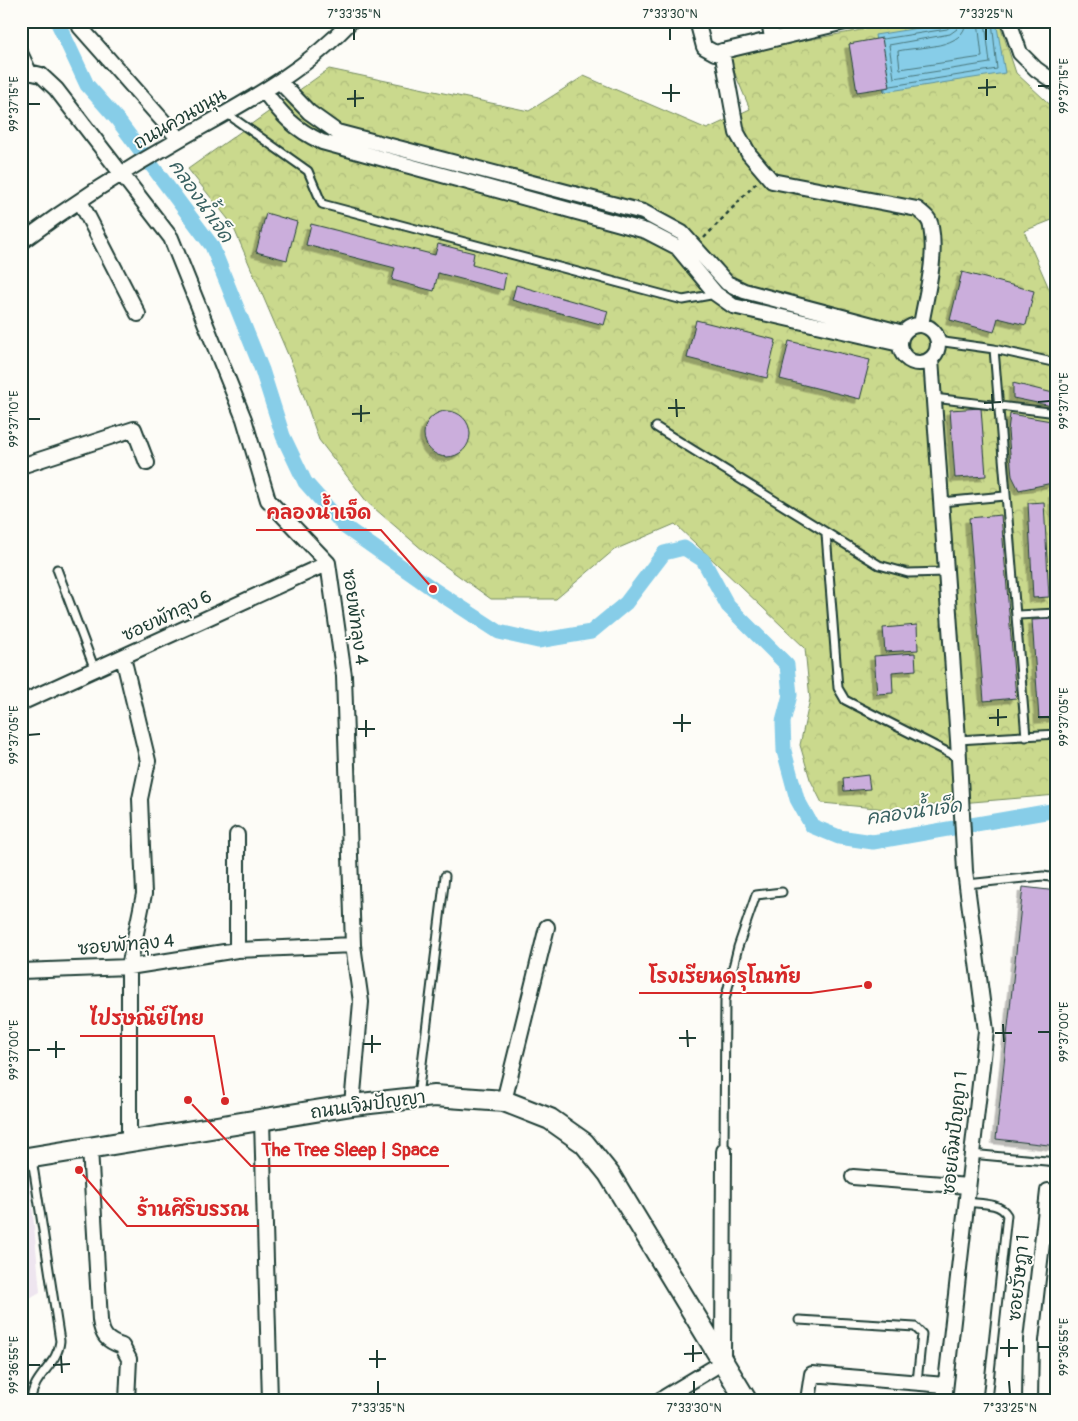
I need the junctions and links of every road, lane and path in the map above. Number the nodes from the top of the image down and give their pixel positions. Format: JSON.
{"nodes":[{"id":1,"x":78,"y":21,"type":"edge"},
{"id":2,"x":697,"y":21,"type":"edge"},
{"id":3,"x":769,"y":21,"type":"edge"},
{"id":4,"x":849,"y":21,"type":"edge"},
{"id":5,"x":1009,"y":21,"type":"edge"},
{"id":6,"x":349,"y":22,"type":"edge"},
{"id":7,"x":772,"y":38,"type":"junction"},
{"id":8,"x":722,"y":51,"type":"junction"},
{"id":9,"x":21,"y":55,"type":"edge"},
{"id":10,"x":25,"y":75,"type":"edge"},
{"id":11,"x":279,"y":80,"type":"junction"},
{"id":12,"x":1057,"y":84,"type":"edge"},
{"id":13,"x":264,"y":90,"type":"junction"},
{"id":14,"x":226,"y":113,"type":"junction"},
{"id":15,"x":337,"y":132,"type":"junction"},
{"id":16,"x":176,"y":141,"type":"junction"},
{"id":17,"x":331,"y":145,"type":"junction"},
{"id":18,"x":122,"y":174,"type":"junction"},
{"id":19,"x":765,"y":174,"type":"junction"},
{"id":20,"x":563,"y":190,"type":"junction"},
{"id":21,"x":80,"y":201,"type":"junction"},
{"id":22,"x":560,"y":208,"type":"junction"},
{"id":23,"x":21,"y":242,"type":"edge"},
{"id":24,"x":697,"y":246,"type":"junction"},
{"id":25,"x":684,"y":256,"type":"junction"},
{"id":26,"x":716,"y":294,"type":"junction"},
{"id":27,"x":138,"y":314,"type":"dead end"},
{"id":28,"x":921,"y":325,"type":"junction"},
{"id":29,"x":902,"y":339,"type":"junction"},
{"id":30,"x":937,"y":341,"type":"junction"},
{"id":31,"x":994,"y":349,"type":"junction"},
{"id":32,"x":931,"y":359,"type":"junction"},
{"id":33,"x":1057,"y":363,"type":"edge"},
{"id":34,"x":934,"y":398,"type":"junction"},
{"id":35,"x":1000,"y":405,"type":"junction"},
{"id":36,"x":1057,"y":413,"type":"edge"},
{"id":37,"x":656,"y":427,"type":"dead end"},
{"id":38,"x":147,"y":463,"type":"dead end"},
{"id":39,"x":21,"y":466,"type":"edge"},
{"id":40,"x":1005,"y":496,"type":"junction"},
{"id":41,"x":941,"y":502,"type":"junction"},
{"id":42,"x":826,"y":534,"type":"junction"},
{"id":43,"x":328,"y":563,"type":"junction"},
{"id":44,"x":57,"y":569,"type":"dead end"},
{"id":45,"x":946,"y":572,"type":"junction"},
{"id":46,"x":1057,"y":614,"type":"edge"},
{"id":47,"x":1018,"y":615,"type":"junction"},
{"id":48,"x":123,"y":657,"type":"junction"},
{"id":49,"x":95,"y":670,"type":"junction"},
{"id":50,"x":21,"y":703,"type":"edge"},
{"id":51,"x":1057,"y":734,"type":"edge"},
{"id":52,"x":1026,"y":736,"type":"junction"},
{"id":53,"x":958,"y":740,"type":"junction"},
{"id":54,"x":959,"y":758,"type":"junction"},
{"id":55,"x":237,"y":835,"type":"dead end"},
{"id":56,"x":445,"y":876,"type":"dead end"},
{"id":57,"x":966,"y":877,"type":"junction"},
{"id":58,"x":1057,"y":878,"type":"edge"},
{"id":59,"x":782,"y":892,"type":"dead end"},
{"id":60,"x":547,"y":927,"type":"dead end"},
{"id":61,"x":353,"y":945,"type":"junction"},
{"id":62,"x":237,"y":950,"type":"junction"},
{"id":63,"x":129,"y":967,"type":"junction"},
{"id":64,"x":21,"y":971,"type":"edge"},
{"id":65,"x":418,"y":1096,"type":"junction"},
{"id":66,"x":504,"y":1101,"type":"junction"},
{"id":67,"x":352,"y":1105,"type":"junction"},
{"id":68,"x":262,"y":1121,"type":"junction"},
{"id":69,"x":129,"y":1141,"type":"junction"},
{"id":70,"x":90,"y":1148,"type":"junction"},
{"id":71,"x":724,"y":1151,"type":"joint"},
{"id":72,"x":972,"y":1154,"type":"junction"},
{"id":73,"x":26,"y":1158,"type":"edge"},
{"id":74,"x":1057,"y":1162,"type":"edge"},
{"id":75,"x":853,"y":1177,"type":"dead end"},
{"id":76,"x":968,"y":1186,"type":"junction"},
{"id":77,"x":1048,"y":1191,"type":"dead end"},
{"id":78,"x":966,"y":1202,"type":"junction"},
{"id":79,"x":800,"y":1320,"type":"dead end"},
{"id":80,"x":723,"y":1362,"type":"junction"},
{"id":81,"x":917,"y":1382,"type":"junction"},
{"id":82,"x":946,"y":1385,"type":"junction"},
{"id":83,"x":31,"y":1400,"type":"edge"},
{"id":84,"x":127,"y":1400,"type":"edge"},
{"id":85,"x":270,"y":1400,"type":"edge"},
{"id":86,"x":660,"y":1400,"type":"edge"},
{"id":87,"x":746,"y":1400,"type":"edge"},
{"id":88,"x":808,"y":1400,"type":"edge"},
{"id":89,"x":944,"y":1400,"type":"edge"},
{"id":90,"x":987,"y":1400,"type":"edge"},
{"id":91,"x":1030,"y":1400,"type":"edge"}],
"edges":[{"from":1,"to":16,"type":"street"},
{"from":2,"to":8,"type":"street"},
{"from":3,"to":7,"type":"street"},
{"from":4,"to":7,"type":"street"},
{"from":5,"to":12,"type":"street"},
{"from":6,"to":11,"type":"street","name":"ถนนควนขนุน"},
{"from":7,"to":8,"type":"street"},
{"from":8,"to":19,"type":"street"},
{"from":9,"to":10,"type":"street"},
{"from":10,"to":18,"type":"street","name":"ซอยพัทลุง 4"},
{"from":11,"to":13,"type":"street","name":"ถนนควนขนุน"},
{"from":11,"to":15,"type":"street"},
{"from":13,"to":14,"type":"street","name":"ถนนควนขนุน"},
{"from":13,"to":17,"type":"street"},
{"from":14,"to":16,"type":"street","name":"ถนนควนขนุน"},
{"from":14,"to":26,"type":"lane"},
{"from":15,"to":17,"type":"street"},
{"from":15,"to":20,"type":"street"},
{"from":16,"to":18,"type":"street","name":"ถนนควนขนุน"},
{"from":17,"to":22,"type":"street"},
{"from":18,"to":21,"type":"street","name":"ถนนควนขนุน"},
{"from":18,"to":43,"type":"street","name":"ซอยพัทลุง 4"},
{"from":19,"to":24,"type":"path"},
{"from":19,"to":28,"type":"street"},
{"from":20,"to":22,"type":"street"},
{"from":20,"to":24,"type":"street"},
{"from":21,"to":23,"type":"street","name":"ถนนควนขนุน"},
{"from":21,"to":27,"type":"street"},
{"from":22,"to":25,"type":"street"},
{"from":24,"to":25,"type":"street"},
{"from":24,"to":29,"type":"street"},
{"from":25,"to":26,"type":"street"},
{"from":26,"to":29,"type":"street"},
{"from":28,"to":29,"type":"street"},
{"from":28,"to":30,"type":"street"},
{"from":29,"to":32,"type":"street"},
{"from":30,"to":31,"type":"lane"},
{"from":30,"to":32,"type":"street"},
{"from":31,"to":33,"type":"lane"},
{"from":31,"to":35,"type":"lane"},
{"from":32,"to":34,"type":"street","name":"ซอยเจิมปัญญา 1"},
{"from":34,"to":35,"type":"lane"},
{"from":34,"to":41,"type":"street","name":"ซอยเจิมปัญญา 1"},
{"from":35,"to":36,"type":"lane"},
{"from":35,"to":40,"type":"lane"},
{"from":37,"to":42,"type":"lane"},
{"from":38,"to":39,"type":"street"},
{"from":40,"to":41,"type":"lane"},
{"from":40,"to":47,"type":"lane"},
{"from":41,"to":45,"type":"street","name":"ซอยเจิมปัญญา 1"},
{"from":42,"to":45,"type":"lane"},
{"from":42,"to":54,"type":"lane"},
{"from":43,"to":48,"type":"street","name":"ซอยพัทลุง 6"},
{"from":43,"to":61,"type":"street","name":"ซอยพัทลุง 4"},
{"from":44,"to":49,"type":"lane"},
{"from":45,"to":53,"type":"street","name":"ซอยเจิมปัญญา 1"},
{"from":46,"to":47,"type":"lane"},
{"from":47,"to":52,"type":"lane"},
{"from":48,"to":49,"type":"street","name":"ซอยพัทลุง 6"},
{"from":48,"to":63,"type":"street"},
{"from":49,"to":50,"type":"street","name":"ซอยพัทลุง 6"},
{"from":51,"to":52,"type":"lane"},
{"from":52,"to":53,"type":"lane"},
{"from":53,"to":54,"type":"street","name":"ซอยเจิมปัญญา 1"},
{"from":54,"to":57,"type":"street","name":"ซอยเจิมปัญญา 1"},
{"from":55,"to":62,"type":"street"},
{"from":56,"to":65,"type":"lane"},
{"from":57,"to":58,"type":"lane"},
{"from":57,"to":72,"type":"street","name":"ซอยเจิมปัญญา 1"},
{"from":59,"to":71,"type":"lane"},
{"from":60,"to":66,"type":"street"},
{"from":61,"to":62,"type":"street","name":"ซอยพัทลุง 4"},
{"from":61,"to":67,"type":"street","name":"ซอยพัทลุง 4"},
{"from":62,"to":63,"type":"street","name":"ซอยพัทลุง 4"},
{"from":63,"to":64,"type":"street","name":"ซอยพัทลุง 4"},
{"from":63,"to":69,"type":"street"},
{"from":65,"to":66,"type":"street","name":"ถนนเจิมปัญญา"},
{"from":65,"to":67,"type":"street","name":"ถนนเจิมปัญญา"},
{"from":66,"to":80,"type":"street","name":"ถนนเจิมปัญญา"},
{"from":67,"to":68,"type":"street","name":"ถนนเจิมปัญญา"},
{"from":68,"to":69,"type":"street","name":"ถนนเจิมปัญญา"},
{"from":68,"to":85,"type":"street"},
{"from":69,"to":70,"type":"street","name":"ถนนเจิมปัญญา"},
{"from":70,"to":73,"type":"street","name":"ถนนเจิมปัญญา"},
{"from":70,"to":84,"type":"street"},
{"from":71,"to":80,"type":"street"},
{"from":72,"to":74,"type":"lane"},
{"from":72,"to":76,"type":"street","name":"ซอยเจิมปัญญา 1"},
{"from":73,"to":83,"type":"lane"},
{"from":75,"to":76,"type":"street"},
{"from":76,"to":78,"type":"street","name":"ซอยเจิมปัญญา 1"},
{"from":77,"to":91,"type":"street","name":"ซอยรัษฎา 1"},
{"from":78,"to":82,"type":"street","name":"ซอยเจิมปัญญา 1"},
{"from":78,"to":90,"type":"lane"},
{"from":79,"to":81,"type":"lane"},
{"from":80,"to":86,"type":"street"},
{"from":80,"to":87,"type":"street","name":"ถนนเจิมปัญญา"},
{"from":81,"to":82,"type":"street"},
{"from":81,"to":88,"type":"street"},
{"from":82,"to":89,"type":"street","name":"ซอยเจิมปัญญา 1"}]}
